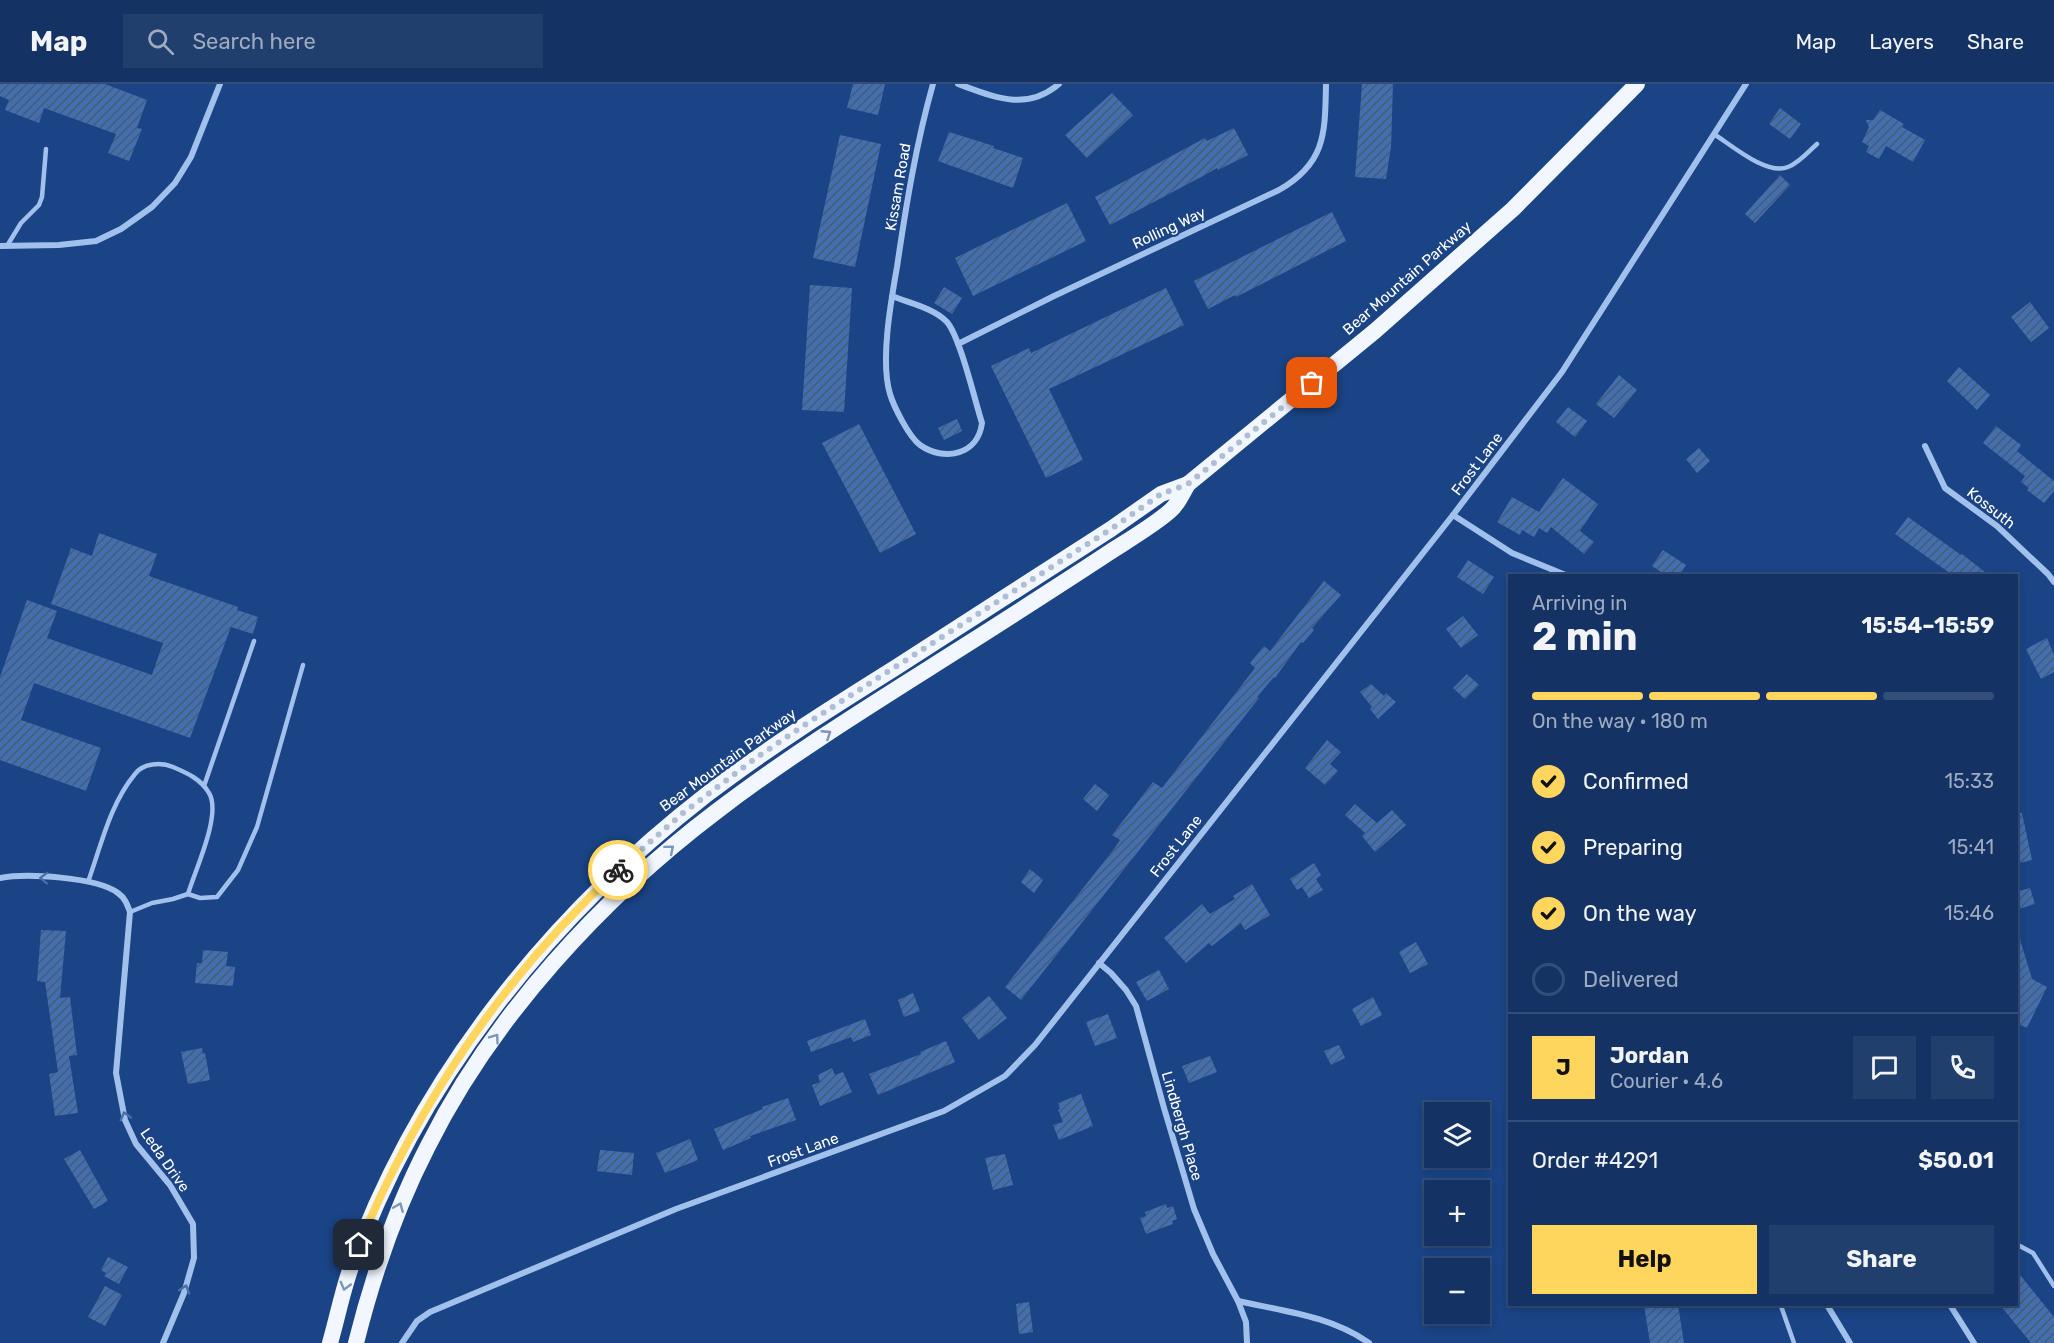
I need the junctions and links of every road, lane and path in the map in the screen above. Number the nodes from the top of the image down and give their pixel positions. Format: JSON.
{"nodes":[{"id":1,"x":220,"y":84,"type":"edge"},
{"id":2,"x":933,"y":84,"type":"edge"},
{"id":3,"x":958,"y":84,"type":"edge"},
{"id":4,"x":1059,"y":84,"type":"edge"},
{"id":5,"x":1326,"y":84,"type":"edge"},
{"id":6,"x":1637,"y":84,"type":"edge"},
{"id":7,"x":1746,"y":84,"type":"edge"},
{"id":8,"x":1714,"y":134,"type":"junction"},
{"id":9,"x":1817,"y":144,"type":"dead end"},
{"id":10,"x":46,"y":149,"type":"dead end"},
{"id":11,"x":4,"y":246,"type":"edge"},
{"id":12,"x":892,"y":296,"type":"junction"},
{"id":13,"x":958,"y":344,"type":"junction"},
{"id":14,"x":1925,"y":446,"type":"dead end"},
{"id":15,"x":1188,"y":484,"type":"junction"},
{"id":16,"x":1453,"y":515,"type":"junction"},
{"id":17,"x":1563,"y":574,"type":"edge"},
{"id":18,"x":2054,"y":582,"type":"edge"},
{"id":19,"x":254,"y":641,"type":"dead end"},
{"id":20,"x":303,"y":665,"type":"dead end"},
{"id":21,"x":204,"y":786,"type":"junction"},
{"id":22,"x":0,"y":878,"type":"edge"},
{"id":23,"x":88,"y":882,"type":"junction"},
{"id":24,"x":188,"y":894,"type":"junction"},
{"id":25,"x":130,"y":912,"type":"junction"},
{"id":26,"x":1099,"y":963,"type":"junction"},
{"id":27,"x":2018,"y":1245,"type":"edge"},
{"id":28,"x":2054,"y":1286,"type":"edge"},
{"id":29,"x":1238,"y":1301,"type":"junction"},
{"id":30,"x":1781,"y":1306,"type":"edge"},
{"id":31,"x":1828,"y":1306,"type":"edge"},
{"id":32,"x":1951,"y":1306,"type":"edge"},
{"id":33,"x":163,"y":1343,"type":"edge"},
{"id":34,"x":330,"y":1343,"type":"edge"},
{"id":35,"x":356,"y":1343,"type":"edge"},
{"id":36,"x":402,"y":1343,"type":"edge"},
{"id":37,"x":1247,"y":1343,"type":"edge"},
{"id":38,"x":1369,"y":1343,"type":"edge"},
{"id":39,"x":1794,"y":1343,"type":"edge"},
{"id":40,"x":1850,"y":1343,"type":"edge"},
{"id":41,"x":1974,"y":1343,"type":"edge"}],
"edges":[{"from":1,"to":11,"type":"street"},
{"from":2,"to":12,"type":"street","name":"Kissam Road"},
{"from":3,"to":4,"type":"street"},
{"from":5,"to":13,"type":"street","name":"Rolling Way"},
{"from":6,"to":15,"type":"highway","name":"Bear Mountain Parkway"},
{"from":7,"to":8,"type":"street","name":"Frost Lane"},
{"from":8,"to":9,"type":"lane"},
{"from":8,"to":16,"type":"street","name":"Frost Lane"},
{"from":10,"to":11,"type":"lane"},
{"from":12,"to":13,"type":"street"},
{"from":12,"to":13,"type":"street","name":"Kissam Road"},
{"from":14,"to":18,"type":"street","name":"Kossuth"},
{"from":15,"to":34,"type":"highway","name":"Bear Mountain Parkway","one_way":true},
{"from":35,"to":15,"type":"highway","name":"Bear Mountain Parkway","one_way":true},
{"from":16,"to":17,"type":"street"},
{"from":16,"to":26,"type":"street","name":"Frost Lane"},
{"from":19,"to":21,"type":"lane"},
{"from":20,"to":24,"type":"lane"},
{"from":21,"to":23,"type":"lane"},
{"from":21,"to":24,"type":"lane"},
{"from":23,"to":22,"type":"street","one_way":true},
{"from":23,"to":25,"type":"street"},
{"from":24,"to":25,"type":"lane"},
{"from":33,"to":25,"type":"street","name":"Leda Drive","one_way":true},
{"from":26,"to":29,"type":"street","name":"Lindbergh Place"},
{"from":26,"to":36,"type":"street","name":"Frost Lane"},
{"from":27,"to":28,"type":"lane"},
{"from":29,"to":37,"type":"street","name":"Lindbergh Place"},
{"from":29,"to":38,"type":"street"},
{"from":30,"to":39,"type":"lane"},
{"from":31,"to":40,"type":"street"},
{"from":32,"to":41,"type":"street"}]}
